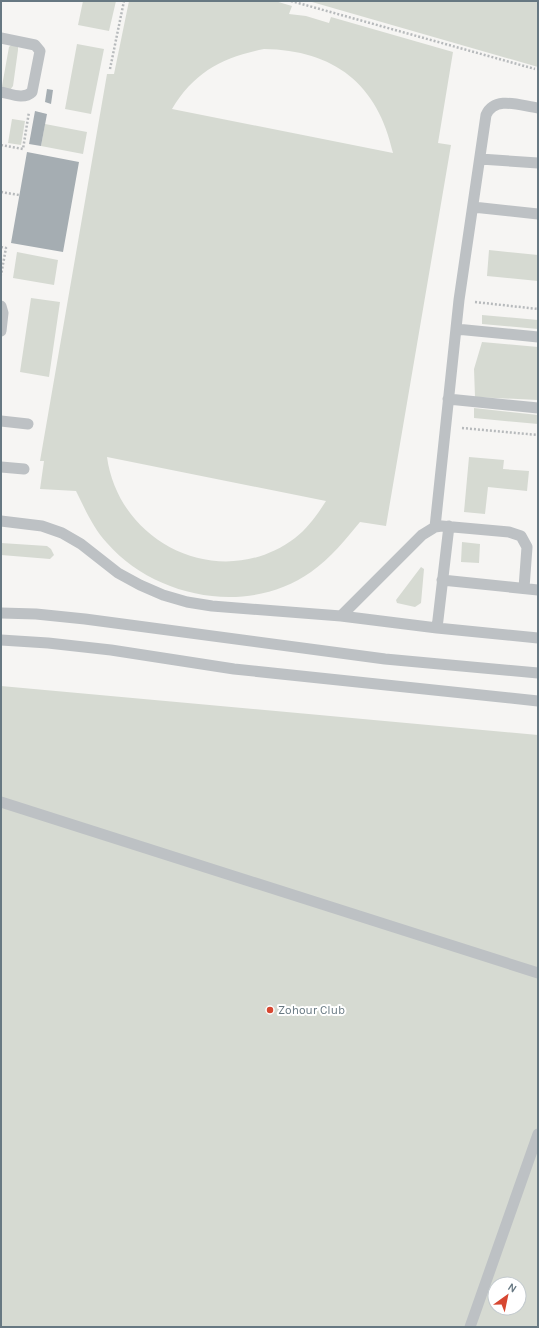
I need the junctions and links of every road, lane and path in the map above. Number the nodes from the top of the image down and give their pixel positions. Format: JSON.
{"nodes":[{"id":1,"x":124,"y":1,"type":"edge"},
{"id":2,"x":292,"y":1,"type":"edge"},
{"id":3,"x":309,"y":1,"type":"edge"},
{"id":4,"x":307,"y":6,"type":"junction"},
{"id":5,"x":1,"y":38,"type":"edge"},
{"id":6,"x":535,"y":69,"type":"dead end"},
{"id":7,"x":110,"y":70,"type":"dead end"},
{"id":8,"x":1,"y":92,"type":"edge"},
{"id":9,"x":32,"y":92,"type":"junction"},
{"id":10,"x":538,"y":108,"type":"edge"},
{"id":11,"x":1,"y":145,"type":"edge"},
{"id":12,"x":480,"y":159,"type":"junction"},
{"id":13,"x":538,"y":163,"type":"edge"},
{"id":14,"x":1,"y":192,"type":"edge"},
{"id":15,"x":19,"y":195,"type":"dead end"},
{"id":16,"x":473,"y":207,"type":"junction"},
{"id":17,"x":538,"y":214,"type":"edge"},
{"id":18,"x":1,"y":247,"type":"edge"},
{"id":19,"x":1,"y":275,"type":"edge"},
{"id":20,"x":483,"y":302,"type":"dead end"},
{"id":21,"x":1,"y":306,"type":"edge"},
{"id":22,"x":538,"y":309,"type":"edge"},
{"id":23,"x":456,"y":329,"type":"junction"},
{"id":24,"x":1,"y":330,"type":"edge"},
{"id":25,"x":538,"y":337,"type":"edge"},
{"id":26,"x":448,"y":399,"type":"junction"},
{"id":27,"x":538,"y":408,"type":"edge"},
{"id":28,"x":1,"y":421,"type":"edge"},
{"id":29,"x":28,"y":424,"type":"dead end"},
{"id":30,"x":472,"y":428,"type":"dead end"},
{"id":31,"x":538,"y":435,"type":"edge"},
{"id":32,"x":1,"y":467,"type":"edge"},
{"id":33,"x":24,"y":469,"type":"dead end"},
{"id":34,"x":1,"y":521,"type":"edge"},
{"id":35,"x":448,"y":526,"type":"junction"},
{"id":36,"x":435,"y":527,"type":"junction"},
{"id":37,"x":442,"y":580,"type":"junction"},
{"id":38,"x":524,"y":588,"type":"junction"},
{"id":39,"x":538,"y":590,"type":"edge"},
{"id":40,"x":1,"y":614,"type":"edge"},
{"id":41,"x":341,"y":616,"type":"junction"},
{"id":42,"x":437,"y":628,"type":"junction"},
{"id":43,"x":538,"y":638,"type":"edge"},
{"id":44,"x":1,"y":640,"type":"edge"},
{"id":45,"x":538,"y":673,"type":"edge"},
{"id":46,"x":538,"y":701,"type":"edge"},
{"id":47,"x":1,"y":802,"type":"edge"},
{"id":48,"x":538,"y":973,"type":"edge"},
{"id":49,"x":538,"y":1134,"type":"edge"},
{"id":50,"x":470,"y":1327,"type":"edge"}],
"edges":[{"from":1,"to":7,"type":"path"},
{"from":2,"to":4,"type":"path"},
{"from":3,"to":4,"type":"path"},
{"from":4,"to":6,"type":"path"},
{"from":5,"to":9,"type":"lane"},
{"from":8,"to":9,"type":"lane"},
{"from":9,"to":11,"type":"path"},
{"from":10,"to":12,"type":"lane"},
{"from":12,"to":13,"type":"lane"},
{"from":12,"to":16,"type":"lane"},
{"from":14,"to":15,"type":"path"},
{"from":16,"to":17,"type":"lane"},
{"from":16,"to":23,"type":"lane"},
{"from":18,"to":19,"type":"path"},
{"from":20,"to":22,"type":"path"},
{"from":21,"to":24,"type":"lane"},
{"from":23,"to":25,"type":"lane"},
{"from":23,"to":26,"type":"lane"},
{"from":26,"to":27,"type":"lane"},
{"from":26,"to":36,"type":"lane"},
{"from":28,"to":29,"type":"lane"},
{"from":30,"to":31,"type":"path"},
{"from":32,"to":33,"type":"lane"},
{"from":34,"to":41,"type":"lane"},
{"from":35,"to":36,"type":"lane"},
{"from":35,"to":37,"type":"lane"},
{"from":35,"to":38,"type":"lane"},
{"from":36,"to":41,"type":"lane"},
{"from":37,"to":38,"type":"lane"},
{"from":37,"to":42,"type":"lane"},
{"from":38,"to":39,"type":"lane"},
{"from":40,"to":45,"type":"lane"},
{"from":41,"to":42,"type":"lane"},
{"from":42,"to":43,"type":"lane"},
{"from":44,"to":46,"type":"lane"},
{"from":47,"to":48,"type":"lane"},
{"from":49,"to":50,"type":"lane"}]}
